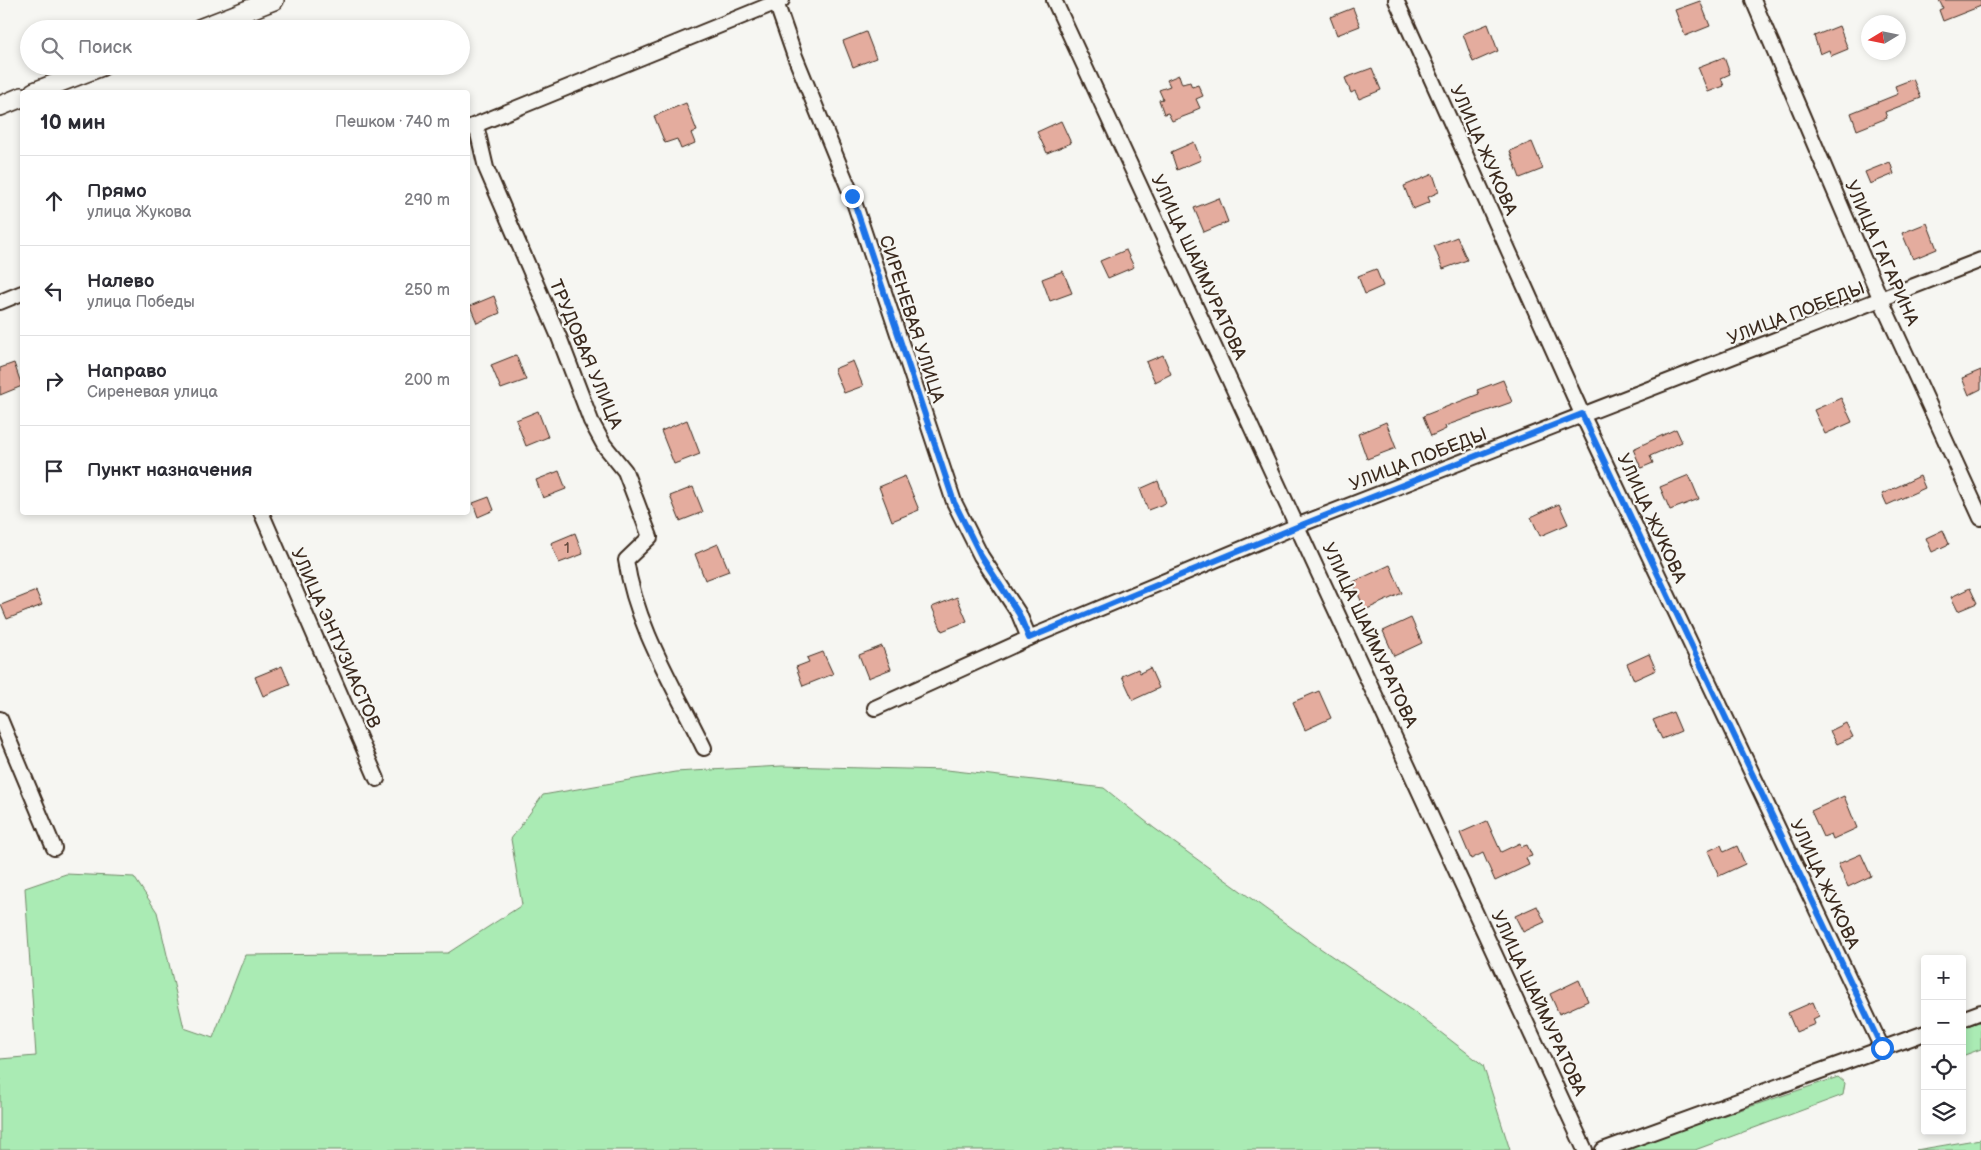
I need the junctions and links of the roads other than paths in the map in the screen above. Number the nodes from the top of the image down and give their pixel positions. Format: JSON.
{"nodes":[{"id":1,"x":274,"y":0,"type":"edge"},
{"id":2,"x":1054,"y":0,"type":"edge"},
{"id":3,"x":1396,"y":0,"type":"edge"},
{"id":4,"x":1752,"y":0,"type":"edge"},
{"id":5,"x":779,"y":1,"type":"edge"},
{"id":6,"x":223,"y":20,"type":"edge"},
{"id":7,"x":78,"y":75,"type":"edge"},
{"id":8,"x":39,"y":90,"type":"edge"},
{"id":9,"x":20,"y":98,"type":"edge"},
{"id":10,"x":0,"y":106,"type":"edge"},
{"id":11,"x":472,"y":126,"type":"edge"},
{"id":12,"x":1981,"y":260,"type":"edge"},
{"id":13,"x":20,"y":295,"type":"edge"},
{"id":14,"x":1881,"y":300,"type":"junction"},
{"id":15,"x":0,"y":302,"type":"edge"},
{"id":16,"x":1582,"y":414,"type":"junction"},
{"id":17,"x":262,"y":515,"type":"edge"},
{"id":18,"x":1981,"y":518,"type":"edge"},
{"id":19,"x":1299,"y":526,"type":"junction"},
{"id":20,"x":1029,"y":638,"type":"junction"},
{"id":21,"x":875,"y":708,"type":"dead end"},
{"id":22,"x":0,"y":719,"type":"edge"},
{"id":23,"x":704,"y":748,"type":"dead end"},
{"id":24,"x":377,"y":779,"type":"dead end"},
{"id":25,"x":54,"y":848,"type":"dead end"},
{"id":26,"x":1981,"y":1012,"type":"edge"},
{"id":27,"x":1966,"y":1018,"type":"edge"},
{"id":28,"x":1921,"y":1034,"type":"edge"},
{"id":29,"x":1882,"y":1048,"type":"junction"},
{"id":30,"x":1586,"y":1150,"type":"edge"},
{"id":31,"x":1603,"y":1150,"type":"edge"}],
"edges":[{"from":1,"to":6,"type":"main road"},
{"from":2,"to":19,"type":"street","name":"УЛИЦА ШАЙМУРАТОВА"},
{"from":3,"to":16,"type":"street","name":"УЛИЦА ЖУКОВА"},
{"from":4,"to":14,"type":"street","name":"УЛИЦА ГАГАРИНА"},
{"from":5,"to":11,"type":"street"},
{"from":5,"to":20,"type":"street","name":"СИРЕНЕВАЯ УЛИЦА"},
{"from":7,"to":8,"type":"main road"},
{"from":9,"to":10,"type":"main road"},
{"from":11,"to":23,"type":"street","name":"ТРУДОВАЯ УЛИЦА"},
{"from":12,"to":14,"type":"street","name":"УЛИЦА ПОБЕДЫ"},
{"from":13,"to":15,"type":"street"},
{"from":14,"to":16,"type":"street","name":"УЛИЦА ПОБЕДЫ"},
{"from":14,"to":18,"type":"street","name":"УЛИЦА ГАГАРИНА"},
{"from":16,"to":19,"type":"street","name":"УЛИЦА ПОБЕДЫ"},
{"from":16,"to":29,"type":"street","name":"УЛИЦА ЖУКОВА"},
{"from":17,"to":24,"type":"street","name":"УЛИЦА ЭНТУЗИАСТОВ"},
{"from":19,"to":20,"type":"street","name":"УЛИЦА ПОБЕДЫ"},
{"from":19,"to":30,"type":"street","name":"УЛИЦА ШАЙМУРАТОВА"},
{"from":20,"to":21,"type":"street","name":"УЛИЦА ПОБЕДЫ"},
{"from":22,"to":25,"type":"street"},
{"from":26,"to":27,"type":"street"},
{"from":28,"to":29,"type":"street"},
{"from":29,"to":31,"type":"street"}]}
